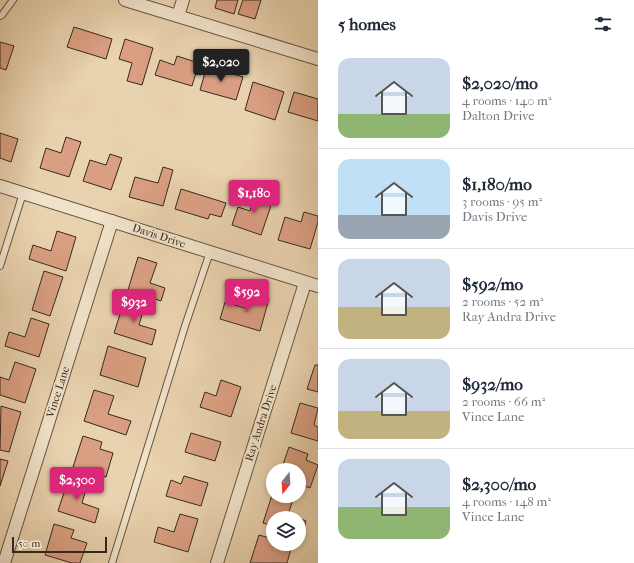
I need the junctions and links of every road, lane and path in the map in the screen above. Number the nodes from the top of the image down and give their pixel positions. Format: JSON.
{"nodes":[{"id":1,"x":13,"y":0,"type":"edge"},
{"id":2,"x":125,"y":0,"type":"edge"},
{"id":3,"x":183,"y":0,"type":"edge"},
{"id":4,"x":0,"y":16,"type":"edge"},
{"id":5,"x":178,"y":16,"type":"junction"},
{"id":6,"x":318,"y":59,"type":"edge"},
{"id":7,"x":0,"y":186,"type":"edge"},
{"id":8,"x":23,"y":193,"type":"junction"},
{"id":9,"x":112,"y":221,"type":"junction"},
{"id":10,"x":210,"y":252,"type":"junction"},
{"id":11,"x":0,"y":266,"type":"edge"},
{"id":12,"x":305,"y":283,"type":"junction"},
{"id":13,"x":318,"y":286,"type":"edge"},
{"id":14,"x":4,"y":563,"type":"edge"},
{"id":15,"x":112,"y":563,"type":"edge"},
{"id":16,"x":217,"y":563,"type":"edge"}],
"edges":[{"from":1,"to":4,"type":"lane"},
{"from":2,"to":5,"type":"street"},
{"from":3,"to":5,"type":"street"},
{"from":5,"to":6,"type":"street"},
{"from":7,"to":8,"type":"street","name":"Davis Drive"},
{"from":8,"to":9,"type":"street","name":"Davis Drive"},
{"from":8,"to":11,"type":"lane"},
{"from":9,"to":10,"type":"street","name":"Davis Drive"},
{"from":9,"to":14,"type":"street","name":"Vince Lane"},
{"from":10,"to":12,"type":"street","name":"Davis Drive"},
{"from":10,"to":15,"type":"lane"},
{"from":12,"to":13,"type":"street","name":"Davis Drive"},
{"from":12,"to":16,"type":"street","name":"Ray Andra Drive"}]}
